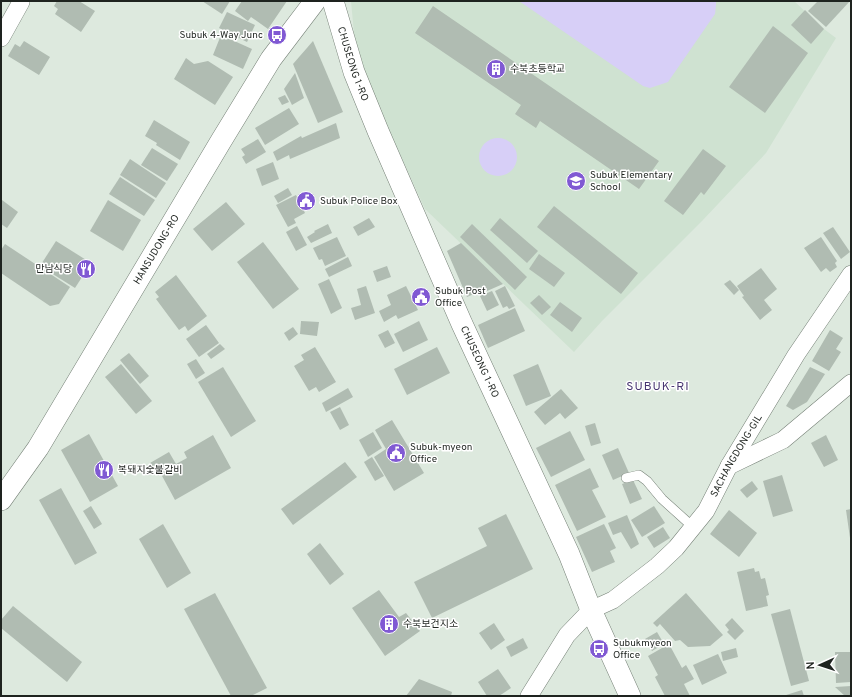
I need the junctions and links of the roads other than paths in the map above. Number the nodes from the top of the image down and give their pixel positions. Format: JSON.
{"nodes":[{"id":1,"x":318,"y":1,"type":"edge"},
{"id":2,"x":20,"y":2,"type":"edge"},
{"id":3,"x":1,"y":38,"type":"edge"},
{"id":4,"x":851,"y":274,"type":"edge"},
{"id":5,"x":851,"y":383,"type":"edge"},
{"id":6,"x":729,"y":466,"type":"junction"},
{"id":7,"x":626,"y":478,"type":"dead end"},
{"id":8,"x":1,"y":500,"type":"edge"},
{"id":9,"x":693,"y":527,"type":"junction"},
{"id":10,"x":591,"y":610,"type":"junction"},
{"id":11,"x":529,"y":696,"type":"edge"},
{"id":12,"x":630,"y":696,"type":"edge"}],
"edges":[{"from":1,"to":8,"type":"street","name":"HANSUDONG-RO"},
{"from":1,"to":10,"type":"street","name":"CHUSEONG 1-RO"},
{"from":2,"to":3,"type":"street"},
{"from":4,"to":6,"type":"street","name":"SACHANGDONG-GIL"},
{"from":5,"to":6,"type":"street"},
{"from":6,"to":9,"type":"street","name":"SACHANGDONG-GIL"},
{"from":7,"to":9,"type":"lane"},
{"from":9,"to":10,"type":"street","name":"SACHANGDONG-GIL"},
{"from":10,"to":11,"type":"street"},
{"from":10,"to":12,"type":"street","name":"CHUSEONG 1-RO"}]}
